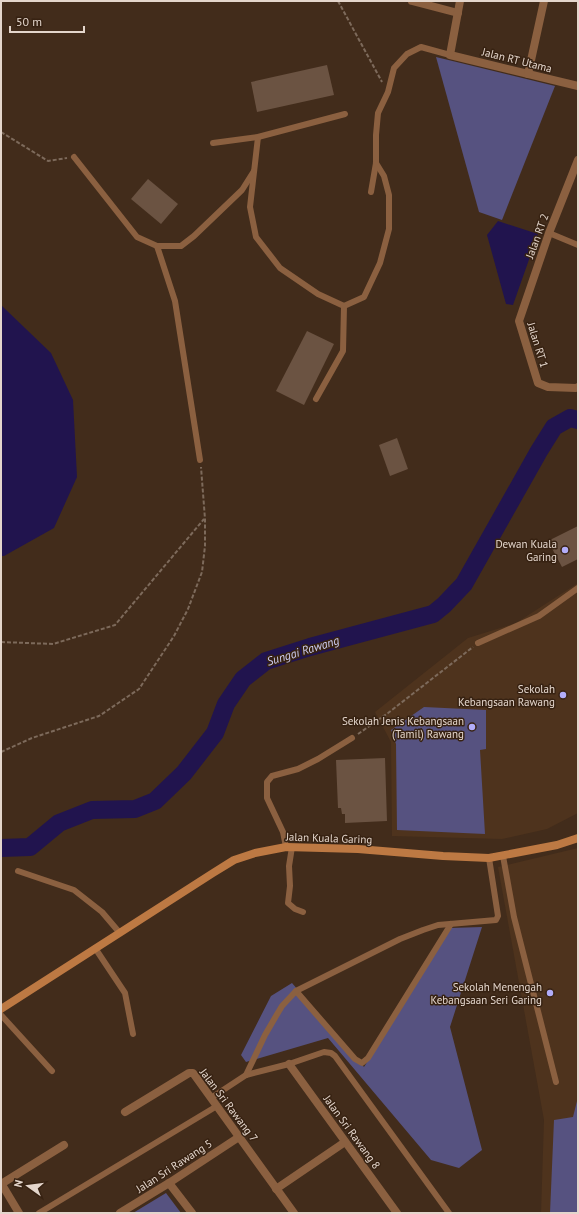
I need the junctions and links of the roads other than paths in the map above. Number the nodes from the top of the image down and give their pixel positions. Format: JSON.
{"nodes":[{"id":1,"x":412,"y":1,"type":"edge"},
{"id":2,"x":460,"y":1,"type":"edge"},
{"id":3,"x":544,"y":1,"type":"edge"},
{"id":4,"x":458,"y":13,"type":"junction"},
{"id":5,"x":450,"y":55,"type":"junction"},
{"id":6,"x":528,"y":74,"type":"junction"},
{"id":7,"x":578,"y":86,"type":"edge"},
{"id":8,"x":345,"y":114,"type":"dead end"},
{"id":9,"x":258,"y":137,"type":"junction"},
{"id":10,"x":213,"y":143,"type":"dead end"},
{"id":11,"x":74,"y":157,"type":"road end"},
{"id":12,"x":578,"y":160,"type":"edge"},
{"id":13,"x":376,"y":163,"type":"junction"},
{"id":14,"x":254,"y":171,"type":"junction"},
{"id":15,"x":371,"y":192,"type":"dead end"},
{"id":16,"x":549,"y":233,"type":"junction"},
{"id":17,"x":578,"y":245,"type":"edge"},
{"id":18,"x":157,"y":246,"type":"junction"},
{"id":19,"x":344,"y":306,"type":"junction"},
{"id":20,"x":519,"y":321,"type":"joint"},
{"id":21,"x":578,"y":387,"type":"edge"},
{"id":22,"x":316,"y":399,"type":"dead end"},
{"id":23,"x":200,"y":460,"type":"road end"},
{"id":24,"x":578,"y":588,"type":"edge"},
{"id":25,"x":478,"y":643,"type":"road end"},
{"id":26,"x":352,"y":738,"type":"road end"},
{"id":27,"x":578,"y":838,"type":"edge"},
{"id":28,"x":289,"y":847,"type":"junction"},
{"id":29,"x":503,"y":856,"type":"junction"},
{"id":30,"x":489,"y":858,"type":"junction"},
{"id":31,"x":18,"y":871,"type":"dead end"},
{"id":32,"x":303,"y":912,"type":"dead end"},
{"id":33,"x":451,"y":924,"type":"junction"},
{"id":34,"x":119,"y":932,"type":"junction"},
{"id":35,"x":95,"y":948,"type":"junction"},
{"id":36,"x":296,"y":991,"type":"junction"},
{"id":37,"x":1,"y":1009,"type":"edge"},
{"id":38,"x":1,"y":1015,"type":"edge"},
{"id":39,"x":132,"y":1034,"type":"dead end"},
{"id":40,"x":289,"y":1064,"type":"junction"},
{"id":41,"x":52,"y":1071,"type":"dead end"},
{"id":42,"x":246,"y":1075,"type":"junction"},
{"id":43,"x":556,"y":1082,"type":"dead end"},
{"id":44,"x":211,"y":1098,"type":"junction"},
{"id":45,"x":217,"y":1106,"type":"junction"},
{"id":46,"x":126,"y":1112,"type":"dead end"},
{"id":47,"x":239,"y":1137,"type":"junction"},
{"id":48,"x":345,"y":1142,"type":"junction"},
{"id":49,"x":64,"y":1145,"type":"dead end"},
{"id":50,"x":169,"y":1183,"type":"junction"},
{"id":51,"x":1,"y":1184,"type":"edge"},
{"id":52,"x":276,"y":1189,"type":"junction"},
{"id":53,"x":19,"y":1213,"type":"edge"},
{"id":54,"x":39,"y":1213,"type":"edge"},
{"id":55,"x":120,"y":1213,"type":"edge"},
{"id":56,"x":192,"y":1213,"type":"edge"},
{"id":57,"x":294,"y":1213,"type":"edge"},
{"id":58,"x":397,"y":1213,"type":"edge"},
{"id":59,"x":449,"y":1213,"type":"edge"}],
"edges":[{"from":1,"to":4,"type":"street"},
{"from":2,"to":4,"type":"street"},
{"from":3,"to":6,"type":"street"},
{"from":4,"to":5,"type":"street"},
{"from":5,"to":6,"type":"street","name":"Jalan RT Utama"},
{"from":5,"to":13,"type":"lane"},
{"from":6,"to":7,"type":"street","name":"Jalan RT Utama"},
{"from":8,"to":9,"type":"lane"},
{"from":9,"to":10,"type":"lane"},
{"from":9,"to":14,"type":"lane"},
{"from":11,"to":18,"type":"lane"},
{"from":12,"to":16,"type":"street","name":"Jalan RT 2"},
{"from":13,"to":15,"type":"lane"},
{"from":13,"to":19,"type":"lane"},
{"from":14,"to":18,"type":"lane"},
{"from":14,"to":19,"type":"lane"},
{"from":16,"to":17,"type":"lane"},
{"from":16,"to":20,"type":"street","name":"Jalan RT 2"},
{"from":18,"to":23,"type":"lane"},
{"from":19,"to":22,"type":"lane"},
{"from":20,"to":21,"type":"street","name":"Jalan RT 1"},
{"from":24,"to":25,"type":"lane"},
{"from":26,"to":28,"type":"lane"},
{"from":27,"to":29,"type":"street","name":"Jalan Kuala Garing"},
{"from":28,"to":30,"type":"street","name":"Jalan Kuala Garing"},
{"from":28,"to":32,"type":"lane"},
{"from":28,"to":34,"type":"street","name":"Jalan Kuala Garing"},
{"from":29,"to":30,"type":"street","name":"Jalan Kuala Garing"},
{"from":29,"to":43,"type":"lane"},
{"from":30,"to":33,"type":"lane"},
{"from":31,"to":34,"type":"lane"},
{"from":33,"to":36,"type":"lane"},
{"from":33,"to":36,"type":"lane"},
{"from":34,"to":35,"type":"street","name":"Jalan Kuala Garing"},
{"from":35,"to":37,"type":"street","name":"Jalan Kuala Garing"},
{"from":35,"to":39,"type":"lane"},
{"from":36,"to":42,"type":"lane"},
{"from":38,"to":41,"type":"lane"},
{"from":40,"to":42,"type":"lane"},
{"from":40,"to":48,"type":"street","name":"Jalan Sri Rawang 8"},
{"from":40,"to":59,"type":"lane"},
{"from":42,"to":44,"type":"lane"},
{"from":44,"to":45,"type":"street","name":"Jalan Sri Rawang 7"},
{"from":44,"to":46,"type":"street","name":"Jalan Sri Rawang 7"},
{"from":45,"to":47,"type":"street","name":"Jalan Sri Rawang 7"},
{"from":45,"to":54,"type":"lane"},
{"from":47,"to":50,"type":"street","name":"Jalan Sri Rawang 5"},
{"from":47,"to":52,"type":"street","name":"Jalan Sri Rawang 7"},
{"from":48,"to":52,"type":"street"},
{"from":48,"to":58,"type":"street","name":"Jalan Sri Rawang 8"},
{"from":49,"to":51,"type":"street"},
{"from":50,"to":55,"type":"street","name":"Jalan Sri Rawang 5"},
{"from":50,"to":56,"type":"street"},
{"from":51,"to":53,"type":"street"},
{"from":52,"to":57,"type":"street","name":"Jalan Sri Rawang 7"}]}
